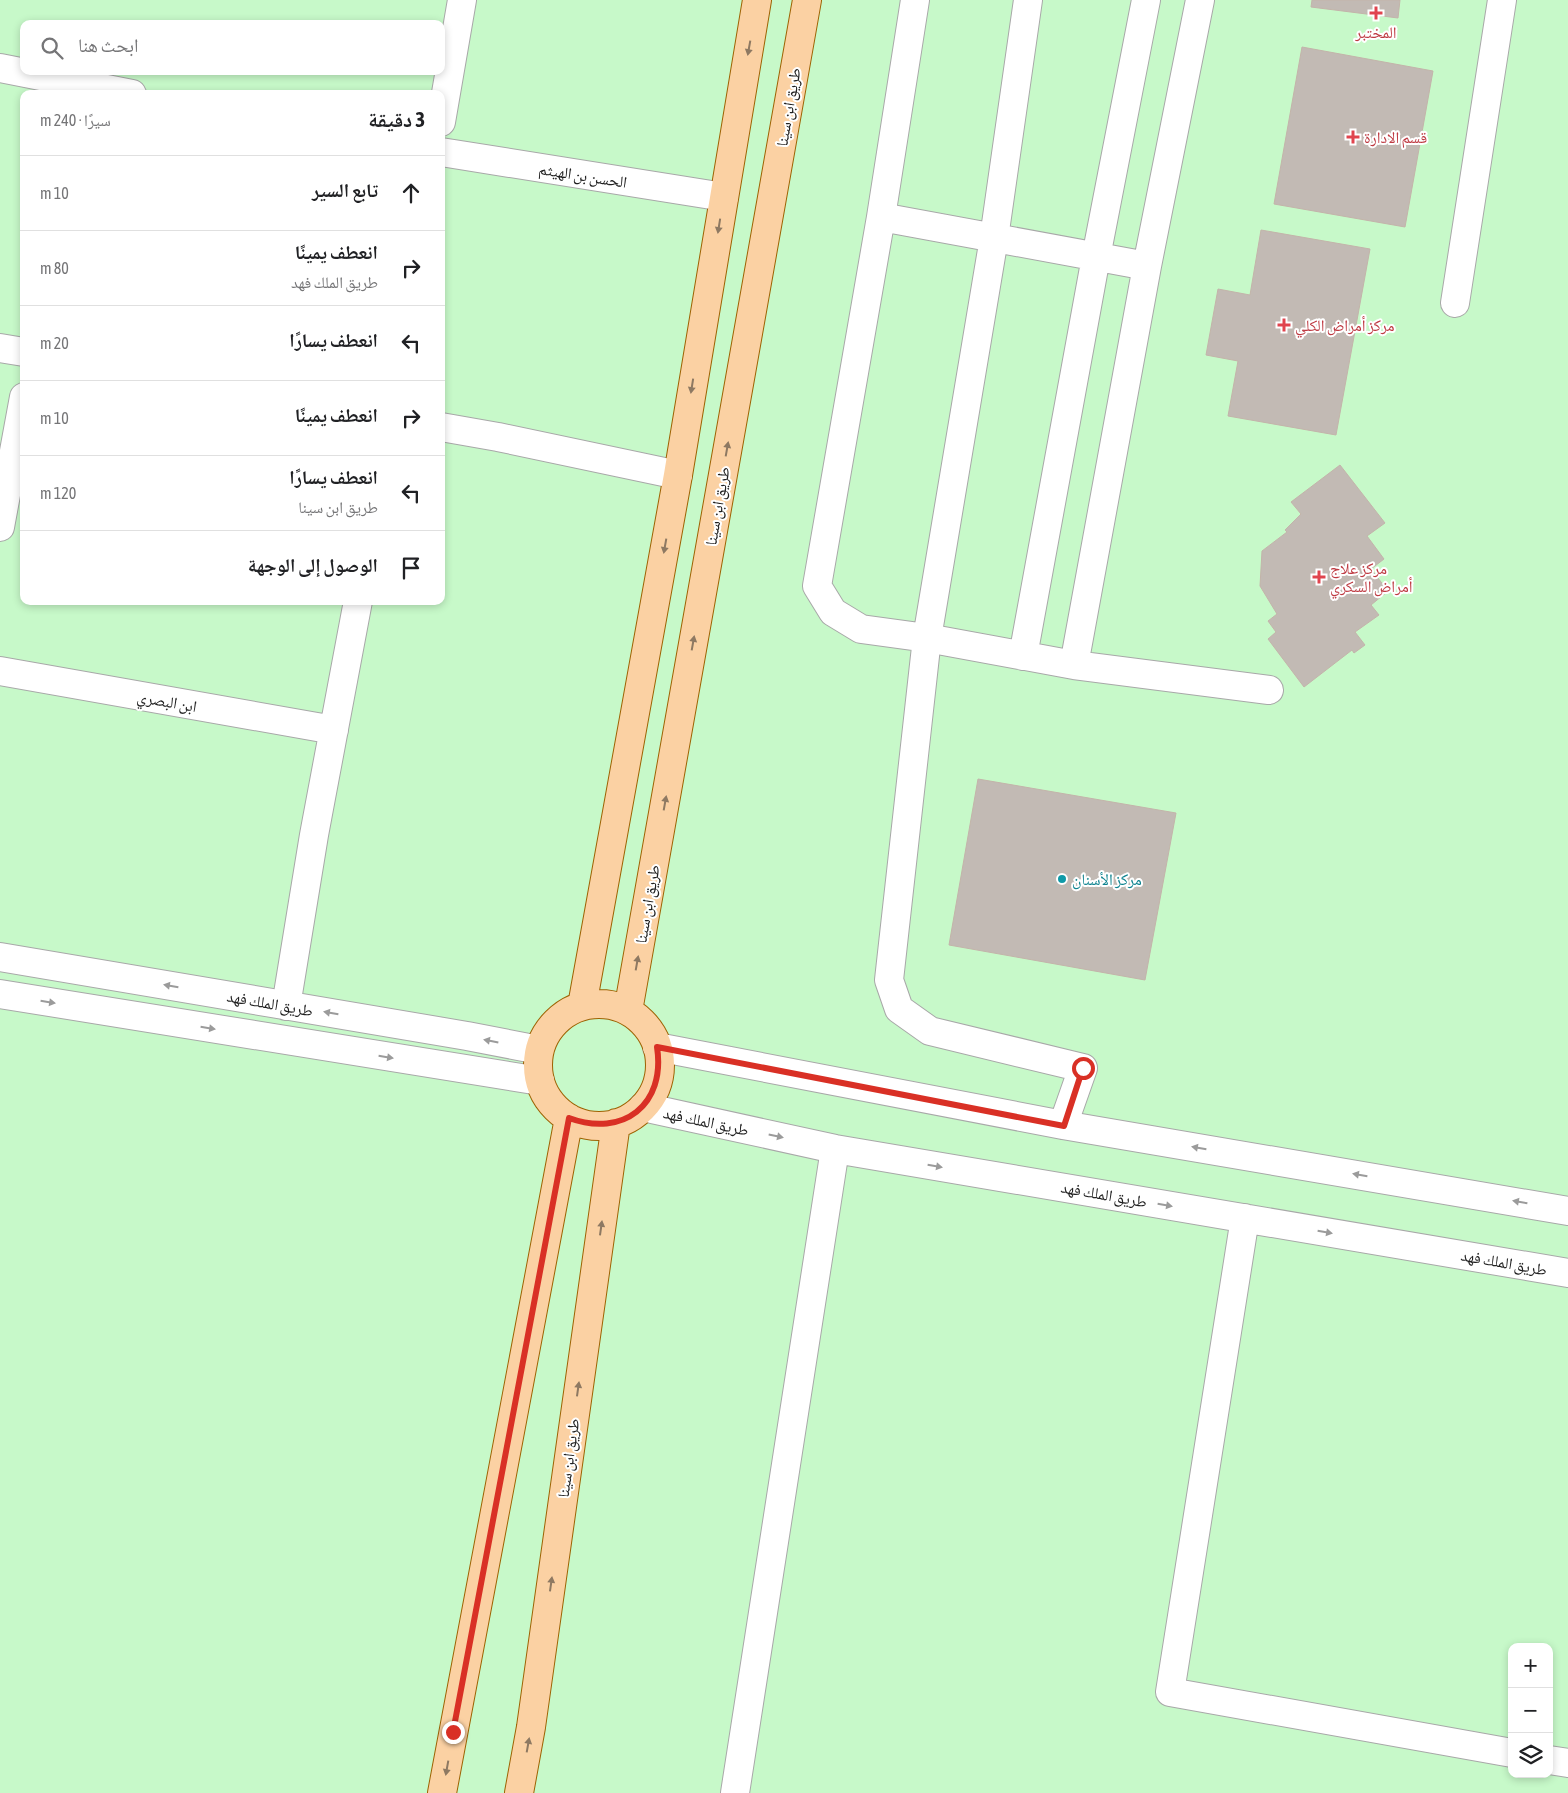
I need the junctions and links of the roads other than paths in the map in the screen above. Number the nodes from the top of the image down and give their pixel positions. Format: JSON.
{"nodes":[{"id":1,"x":462,"y":0,"type":"edge"},
{"id":2,"x":757,"y":0,"type":"edge"},
{"id":3,"x":807,"y":0,"type":"edge"},
{"id":4,"x":915,"y":0,"type":"edge"},
{"id":5,"x":1028,"y":0,"type":"edge"},
{"id":6,"x":1146,"y":0,"type":"edge"},
{"id":7,"x":1200,"y":0,"type":"edge"},
{"id":8,"x":1502,"y":0,"type":"edge"},
{"id":9,"x":0,"y":68,"type":"edge"},
{"id":10,"x":20,"y":73,"type":"edge"},
{"id":11,"x":26,"y":75,"type":"edge"},
{"id":12,"x":77,"y":89,"type":"edge"},
{"id":13,"x":445,"y":99,"type":"edge"},
{"id":14,"x":445,"y":153,"type":"edge"},
{"id":15,"x":724,"y":197,"type":"junction"},
{"id":16,"x":881,"y":217,"type":"junction"},
{"id":17,"x":994,"y":238,"type":"junction"},
{"id":18,"x":1096,"y":257,"type":"junction"},
{"id":19,"x":1147,"y":266,"type":"junction"},
{"id":20,"x":1455,"y":303,"type":"dead end"},
{"id":21,"x":0,"y":348,"type":"edge"},
{"id":22,"x":20,"y":351,"type":"edge"},
{"id":23,"x":20,"y":419,"type":"edge"},
{"id":24,"x":445,"y":428,"type":"edge"},
{"id":25,"x":678,"y":475,"type":"junction"},
{"id":26,"x":0,"y":527,"type":"edge"},
{"id":27,"x":357,"y":605,"type":"edge"},
{"id":28,"x":927,"y":638,"type":"junction"},
{"id":29,"x":1023,"y":656,"type":"junction"},
{"id":30,"x":1074,"y":665,"type":"junction"},
{"id":31,"x":0,"y":671,"type":"edge"},
{"id":32,"x":1269,"y":690,"type":"dead end"},
{"id":33,"x":334,"y":730,"type":"junction"},
{"id":34,"x":0,"y":957,"type":"edge"},
{"id":35,"x":0,"y":994,"type":"edge"},
{"id":36,"x":286,"y":1006,"type":"junction"},
{"id":37,"x":582,"y":1006,"type":"junction"},
{"id":38,"x":628,"y":1011,"type":"junction"},
{"id":39,"x":657,"y":1047,"type":"junction"},
{"id":40,"x":539,"y":1050,"type":"junction"},
{"id":41,"x":540,"y":1082,"type":"junction"},
{"id":42,"x":643,"y":1107,"type":"junction"},
{"id":43,"x":569,"y":1118,"type":"junction"},
{"id":44,"x":616,"y":1123,"type":"junction"},
{"id":45,"x":1064,"y":1126,"type":"junction"},
{"id":46,"x":835,"y":1149,"type":"junction"},
{"id":47,"x":1568,"y":1210,"type":"edge"},
{"id":48,"x":1245,"y":1218,"type":"junction"},
{"id":49,"x":1568,"y":1273,"type":"edge"},
{"id":50,"x":1508,"y":1752,"type":"edge"},
{"id":51,"x":1553,"y":1761,"type":"edge"},
{"id":52,"x":1568,"y":1763,"type":"edge"},
{"id":53,"x":442,"y":1793,"type":"edge"},
{"id":54,"x":519,"y":1793,"type":"edge"},
{"id":55,"x":735,"y":1793,"type":"edge"}],
"edges":[{"from":1,"to":13,"type":"street"},
{"from":2,"to":15,"type":"main road","one_way":true},
{"from":38,"to":3,"type":"main road","name":"طريق ابن سينا","one_way":true},
{"from":4,"to":16,"type":"street"},
{"from":5,"to":17,"type":"street"},
{"from":6,"to":18,"type":"street"},
{"from":7,"to":19,"type":"street"},
{"from":8,"to":20,"type":"street"},
{"from":9,"to":10,"type":"street"},
{"from":11,"to":12,"type":"street"},
{"from":14,"to":15,"type":"street","name":"الحسن بن الهيثم"},
{"from":15,"to":25,"type":"main road","one_way":true},
{"from":16,"to":17,"type":"street"},
{"from":16,"to":28,"type":"street"},
{"from":17,"to":18,"type":"street"},
{"from":17,"to":28,"type":"street"},
{"from":18,"to":19,"type":"street"},
{"from":18,"to":29,"type":"street"},
{"from":19,"to":30,"type":"street"},
{"from":21,"to":22,"type":"street"},
{"from":23,"to":26,"type":"street"},
{"from":24,"to":25,"type":"street"},
{"from":25,"to":37,"type":"main road","one_way":true},
{"from":27,"to":33,"type":"street"},
{"from":28,"to":29,"type":"street"},
{"from":28,"to":45,"type":"street"},
{"from":29,"to":30,"type":"street"},
{"from":30,"to":32,"type":"street"},
{"from":31,"to":33,"type":"street","name":"ابن البصري"},
{"from":33,"to":36,"type":"street"},
{"from":36,"to":34,"type":"street","name":"طريق الملك فهد","one_way":true},
{"from":35,"to":41,"type":"street","one_way":true},
{"from":40,"to":36,"type":"street","name":"طريق الملك فهد","one_way":true},
{"from":37,"to":38,"type":"main road"},
{"from":37,"to":40,"type":"main road"},
{"from":38,"to":39,"type":"main road"},
{"from":39,"to":42,"type":"main road"},
{"from":39,"to":45,"type":"street"},
{"from":40,"to":41,"type":"main road"},
{"from":41,"to":43,"type":"main road"},
{"from":42,"to":44,"type":"main road"},
{"from":42,"to":46,"type":"street","name":"طريق الملك فهد","one_way":true},
{"from":43,"to":44,"type":"main road"},
{"from":43,"to":53,"type":"main road","one_way":true},
{"from":54,"to":44,"type":"main road","name":"طريق ابن سينا","one_way":true},
{"from":47,"to":45,"type":"street","one_way":true},
{"from":46,"to":48,"type":"street","name":"طريق الملك فهد","one_way":true},
{"from":46,"to":55,"type":"street"},
{"from":48,"to":49,"type":"street","name":"طريق الملك فهد","one_way":true},
{"from":48,"to":50,"type":"street"},
{"from":51,"to":52,"type":"street"}]}
